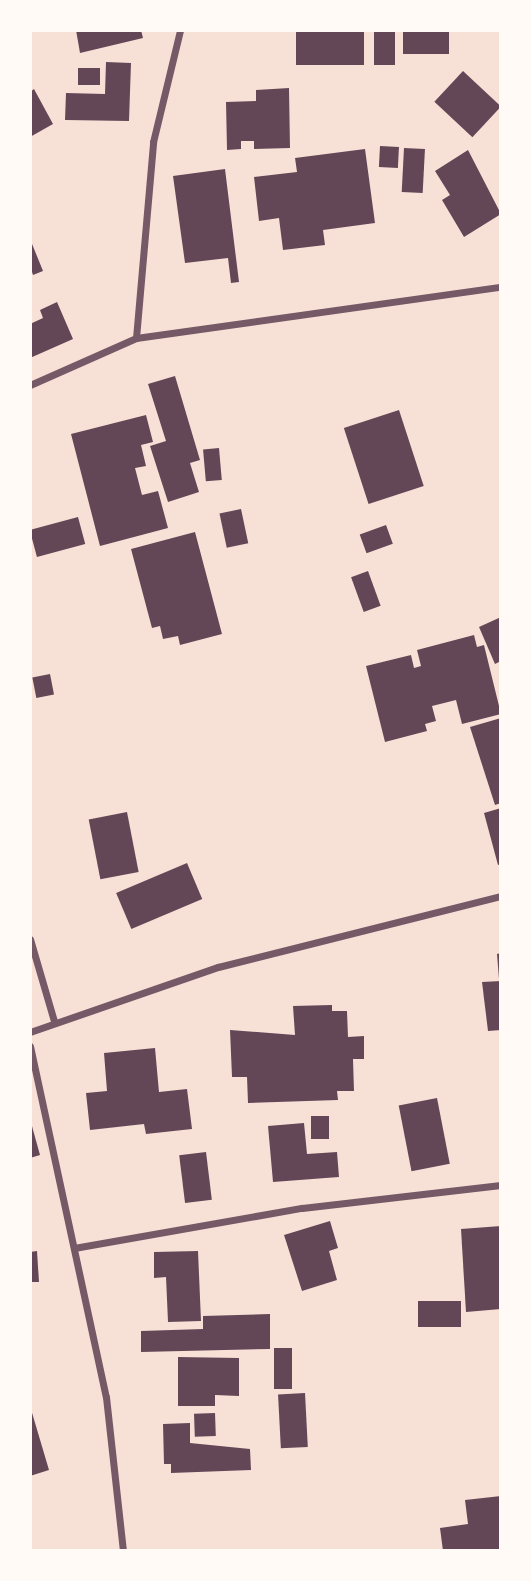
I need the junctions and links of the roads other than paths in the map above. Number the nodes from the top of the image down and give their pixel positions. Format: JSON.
{"nodes":[{"id":1,"x":180,"y":30,"type":"edge"},
{"id":2,"x":501,"y":287,"type":"edge"},
{"id":3,"x":136,"y":338,"type":"junction"},
{"id":4,"x":30,"y":384,"type":"edge"},
{"id":5,"x":501,"y":896,"type":"edge"},
{"id":6,"x":30,"y":939,"type":"edge"},
{"id":7,"x":54,"y":1021,"type":"junction"},
{"id":8,"x":30,"y":1032,"type":"edge"},
{"id":9,"x":30,"y":1046,"type":"edge"},
{"id":10,"x":501,"y":1185,"type":"edge"},
{"id":11,"x":74,"y":1248,"type":"junction"},
{"id":12,"x":123,"y":1551,"type":"edge"}],
"edges":[{"from":1,"to":3,"type":"street"},
{"from":2,"to":3,"type":"street"},
{"from":3,"to":4,"type":"street"},
{"from":5,"to":7,"type":"street"},
{"from":6,"to":7,"type":"street"},
{"from":7,"to":8,"type":"street"},
{"from":9,"to":11,"type":"street"},
{"from":10,"to":11,"type":"street"},
{"from":11,"to":12,"type":"street"}]}
